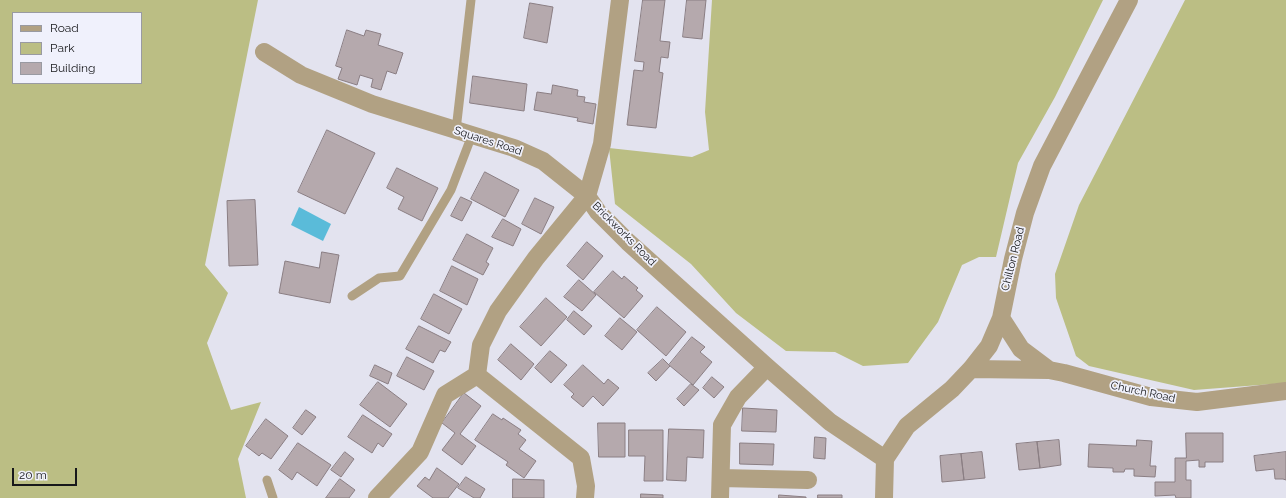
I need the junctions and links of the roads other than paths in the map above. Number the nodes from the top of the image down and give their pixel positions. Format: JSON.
{"nodes":[{"id":1,"x":471,"y":0,"type":"edge"},
{"id":2,"x":620,"y":0,"type":"edge"},
{"id":3,"x":1129,"y":0,"type":"edge"},
{"id":4,"x":264,"y":52,"type":"dead end"},
{"id":5,"x":464,"y":133,"type":"junction"},
{"id":6,"x":587,"y":196,"type":"junction"},
{"id":7,"x":352,"y":296,"type":"dead end"},
{"id":8,"x":1001,"y":318,"type":"junction"},
{"id":9,"x":767,"y":367,"type":"junction"},
{"id":10,"x":972,"y":368,"type":"junction"},
{"id":11,"x":1049,"y":370,"type":"junction"},
{"id":12,"x":477,"y":375,"type":"junction"},
{"id":13,"x":1286,"y":391,"type":"edge"},
{"id":14,"x":885,"y":459,"type":"junction"},
{"id":15,"x":721,"y":478,"type":"junction"},
{"id":16,"x":267,"y":480,"type":"dead end"},
{"id":17,"x":808,"y":480,"type":"dead end"},
{"id":18,"x":273,"y":498,"type":"edge"},
{"id":19,"x":377,"y":498,"type":"edge"},
{"id":20,"x":585,"y":498,"type":"edge"},
{"id":21,"x":720,"y":498,"type":"edge"},
{"id":22,"x":884,"y":498,"type":"edge"}],
"edges":[{"from":1,"to":5,"type":"lane"},
{"from":2,"to":6,"type":"street"},
{"from":3,"to":8,"type":"street","name":"Chilton Road"},
{"from":4,"to":5,"type":"street","name":"Squares Road"},
{"from":5,"to":6,"type":"street","name":"Squares Road"},
{"from":5,"to":7,"type":"lane"},
{"from":6,"to":9,"type":"street","name":"Brickworks Road"},
{"from":6,"to":12,"type":"street","name":"Brickworks Road"},
{"from":8,"to":10,"type":"street","name":"Chilton Road"},
{"from":8,"to":11,"type":"street","name":"Church Road"},
{"from":9,"to":14,"type":"street","name":"Brickworks Road"},
{"from":9,"to":15,"type":"street"},
{"from":10,"to":11,"type":"street","name":"Church Road"},
{"from":10,"to":14,"type":"street","name":"Chilton Road"},
{"from":11,"to":13,"type":"street","name":"Church Road"},
{"from":12,"to":19,"type":"street"},
{"from":12,"to":20,"type":"street"},
{"from":14,"to":22,"type":"street"},
{"from":15,"to":17,"type":"street"},
{"from":15,"to":21,"type":"street"},
{"from":16,"to":18,"type":"lane"}]}
